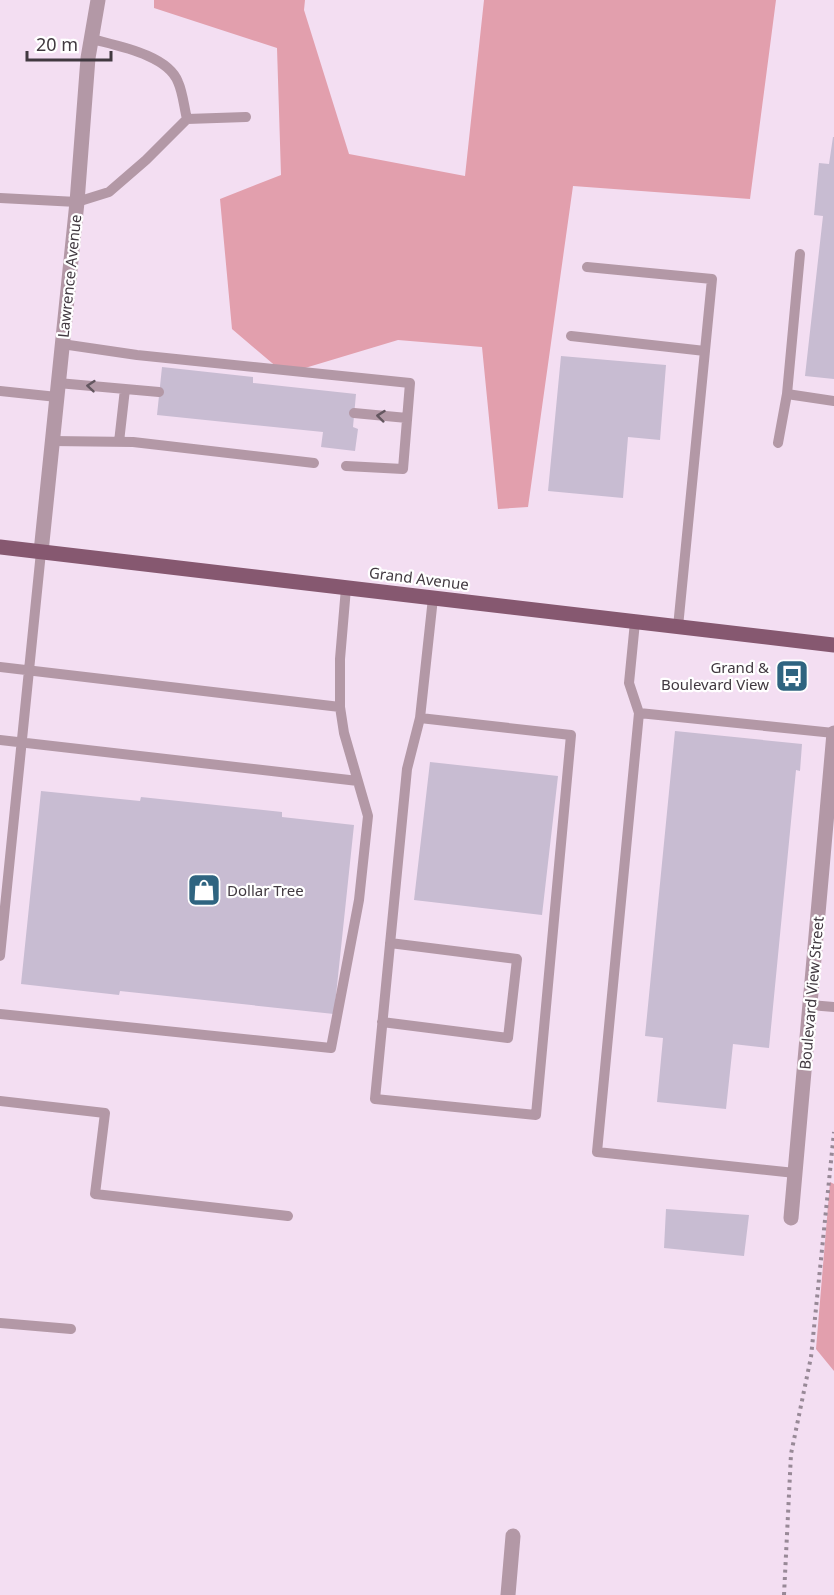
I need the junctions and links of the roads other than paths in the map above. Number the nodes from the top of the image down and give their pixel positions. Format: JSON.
{"nodes":[{"id":1,"x":98,"y":0,"type":"edge"},
{"id":2,"x":92,"y":39,"type":"junction"},
{"id":3,"x":246,"y":117,"type":"dead end"},
{"id":4,"x":187,"y":119,"type":"junction"},
{"id":5,"x":0,"y":198,"type":"edge"},
{"id":6,"x":77,"y":202,"type":"junction"},
{"id":7,"x":800,"y":254,"type":"dead end"},
{"id":8,"x":586,"y":267,"type":"dead end"},
{"id":9,"x":571,"y":336,"type":"dead end"},
{"id":10,"x":62,"y":344,"type":"junction"},
{"id":11,"x":705,"y":351,"type":"junction"},
{"id":12,"x":124,"y":388,"type":"junction"},
{"id":13,"x":57,"y":390,"type":"junction"},
{"id":14,"x":0,"y":391,"type":"edge"},
{"id":15,"x":159,"y":392,"type":"dead end"},
{"id":16,"x":787,"y":394,"type":"junction"},
{"id":17,"x":834,"y":401,"type":"edge"},
{"id":18,"x":354,"y":413,"type":"dead end"},
{"id":19,"x":407,"y":418,"type":"junction"},
{"id":20,"x":52,"y":441,"type":"junction"},
{"id":21,"x":119,"y":442,"type":"junction"},
{"id":22,"x":778,"y":443,"type":"dead end"},
{"id":23,"x":314,"y":463,"type":"dead end"},
{"id":24,"x":346,"y":466,"type":"dead end"},
{"id":25,"x":0,"y":547,"type":"edge"},
{"id":26,"x":41,"y":552,"type":"junction"},
{"id":27,"x":346,"y":588,"type":"junction"},
{"id":28,"x":433,"y":598,"type":"junction"},
{"id":29,"x":635,"y":622,"type":"junction"},
{"id":30,"x":678,"y":627,"type":"junction"},
{"id":31,"x":834,"y":645,"type":"edge"},
{"id":32,"x":0,"y":667,"type":"edge"},
{"id":33,"x":29,"y":670,"type":"junction"},
{"id":34,"x":340,"y":707,"type":"junction"},
{"id":35,"x":639,"y":713,"type":"junction"},
{"id":36,"x":420,"y":718,"type":"junction"},
{"id":37,"x":834,"y":733,"type":"edge"},
{"id":38,"x":0,"y":740,"type":"edge"},
{"id":39,"x":22,"y":743,"type":"junction"},
{"id":40,"x":358,"y":781,"type":"junction"},
{"id":41,"x":830,"y":820,"type":"edge"},
{"id":42,"x":390,"y":943,"type":"junction"},
{"id":43,"x":0,"y":956,"type":"edge"},
{"id":44,"x":810,"y":1005,"type":"junction"},
{"id":45,"x":834,"y":1007,"type":"edge"},
{"id":46,"x":0,"y":1014,"type":"edge"},
{"id":47,"x":382,"y":1022,"type":"junction"},
{"id":48,"x":0,"y":1101,"type":"edge"},
{"id":49,"x":795,"y":1173,"type":"junction"},
{"id":50,"x":288,"y":1216,"type":"dead end"},
{"id":51,"x":791,"y":1218,"type":"dead end"},
{"id":52,"x":0,"y":1323,"type":"edge"},
{"id":53,"x":71,"y":1329,"type":"dead end"},
{"id":54,"x":513,"y":1536,"type":"dead end"},
{"id":55,"x":508,"y":1595,"type":"edge"}],
"edges":[{"from":1,"to":2,"type":"street","name":"Lawrence Avenue"},
{"from":2,"to":4,"type":"lane"},
{"from":2,"to":6,"type":"street","name":"Lawrence Avenue"},
{"from":3,"to":4,"type":"lane"},
{"from":4,"to":6,"type":"lane"},
{"from":5,"to":6,"type":"lane"},
{"from":6,"to":10,"type":"street","name":"Lawrence Avenue"},
{"from":7,"to":16,"type":"lane"},
{"from":8,"to":11,"type":"lane"},
{"from":9,"to":11,"type":"lane"},
{"from":10,"to":13,"type":"street","name":"Lawrence Avenue"},
{"from":10,"to":19,"type":"lane"},
{"from":11,"to":30,"type":"lane"},
{"from":12,"to":13,"type":"lane","one_way":true},
{"from":12,"to":15,"type":"lane"},
{"from":12,"to":21,"type":"lane"},
{"from":13,"to":14,"type":"lane"},
{"from":13,"to":20,"type":"street","name":"Lawrence Avenue"},
{"from":16,"to":17,"type":"lane"},
{"from":16,"to":22,"type":"lane"},
{"from":19,"to":18,"type":"lane","one_way":true},
{"from":19,"to":24,"type":"lane"},
{"from":20,"to":21,"type":"lane"},
{"from":20,"to":26,"type":"street","name":"Lawrence Avenue"},
{"from":21,"to":23,"type":"lane"},
{"from":25,"to":26,"type":"main road","name":"Grand Avenue"},
{"from":26,"to":27,"type":"main road","name":"Grand Avenue"},
{"from":26,"to":33,"type":"lane"},
{"from":27,"to":28,"type":"main road","name":"Grand Avenue"},
{"from":27,"to":34,"type":"lane"},
{"from":28,"to":29,"type":"main road","name":"Grand Avenue"},
{"from":28,"to":36,"type":"lane"},
{"from":29,"to":30,"type":"main road","name":"Grand Avenue"},
{"from":29,"to":35,"type":"lane"},
{"from":30,"to":31,"type":"main road","name":"Grand Avenue"},
{"from":32,"to":33,"type":"lane"},
{"from":33,"to":34,"type":"lane"},
{"from":33,"to":39,"type":"lane"},
{"from":34,"to":40,"type":"lane"},
{"from":35,"to":37,"type":"lane"},
{"from":35,"to":49,"type":"lane"},
{"from":36,"to":42,"type":"lane"},
{"from":36,"to":47,"type":"lane"},
{"from":37,"to":41,"type":"street","name":"Boulevard View Street"},
{"from":38,"to":39,"type":"lane"},
{"from":39,"to":40,"type":"lane"},
{"from":39,"to":43,"type":"lane"},
{"from":40,"to":46,"type":"lane"},
{"from":41,"to":44,"type":"street","name":"Boulevard View Street"},
{"from":42,"to":47,"type":"lane"},
{"from":42,"to":47,"type":"lane"},
{"from":44,"to":45,"type":"lane"},
{"from":44,"to":49,"type":"street","name":"Boulevard View Street"},
{"from":48,"to":50,"type":"lane"},
{"from":49,"to":51,"type":"street","name":"Boulevard View Street"},
{"from":52,"to":53,"type":"lane"},
{"from":54,"to":55,"type":"street"}]}
